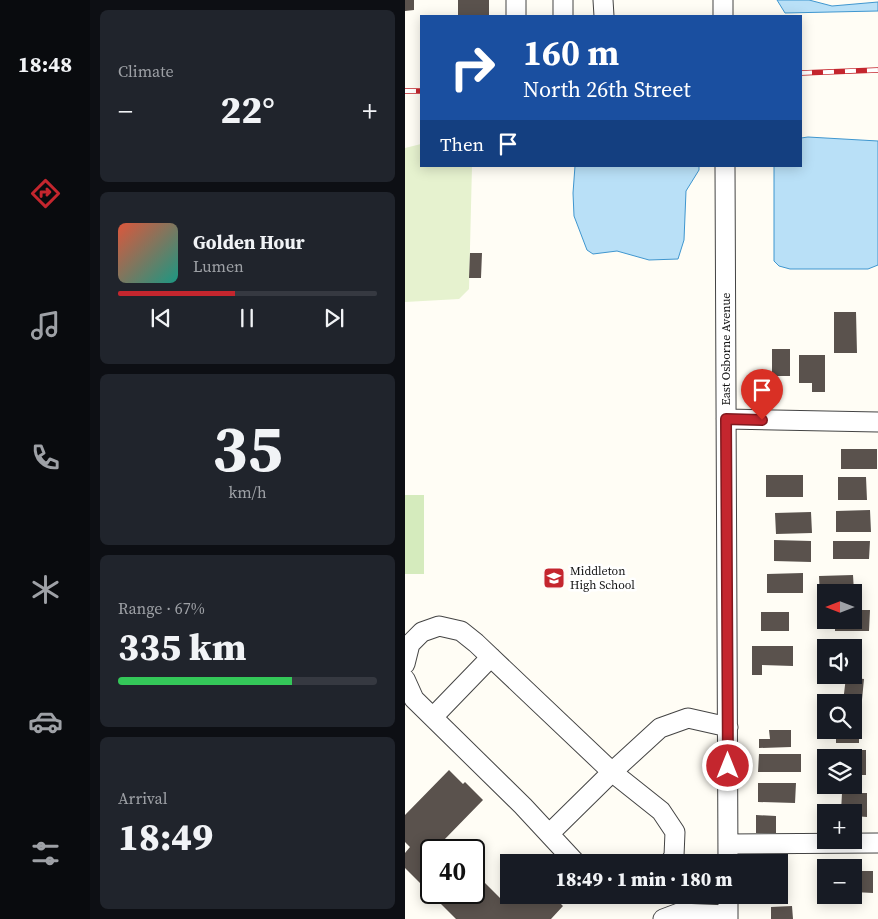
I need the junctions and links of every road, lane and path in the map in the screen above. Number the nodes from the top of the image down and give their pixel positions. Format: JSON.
{"nodes":[{"id":1,"x":516,"y":0,"type":"edge"},
{"id":2,"x":563,"y":0,"type":"edge"},
{"id":3,"x":603,"y":0,"type":"edge"},
{"id":4,"x":723,"y":0,"type":"edge"},
{"id":5,"x":516,"y":15,"type":"edge"},
{"id":6,"x":563,"y":15,"type":"edge"},
{"id":7,"x":603,"y":15,"type":"edge"},
{"id":8,"x":723,"y":15,"type":"edge"},
{"id":9,"x":725,"y":167,"type":"edge"},
{"id":10,"x":726,"y":419,"type":"junction"},
{"id":11,"x":878,"y":422,"type":"edge"},
{"id":12,"x":491,"y":657,"type":"junction"},
{"id":13,"x":405,"y":664,"type":"edge"},
{"id":14,"x":405,"y":679,"type":"edge"},
{"id":15,"x":433,"y":717,"type":"junction"},
{"id":16,"x":728,"y":727,"type":"junction"},
{"id":17,"x":612,"y":772,"type":"junction"},
{"id":18,"x":549,"y":834,"type":"junction"},
{"id":19,"x":878,"y":843,"type":"edge"},
{"id":20,"x":728,"y":844,"type":"junction"},
{"id":21,"x":568,"y":854,"type":"edge"},
{"id":22,"x":674,"y":854,"type":"edge"},
{"id":23,"x":728,"y":854,"type":"edge"},
{"id":24,"x":728,"y":904,"type":"edge"},
{"id":25,"x":728,"y":917,"type":"edge"},
{"id":26,"x":663,"y":919,"type":"edge"}],
"edges":[{"from":1,"to":5,"type":"street"},
{"from":2,"to":6,"type":"street"},
{"from":3,"to":7,"type":"street"},
{"from":4,"to":8,"type":"street"},
{"from":9,"to":10,"type":"street","name":"East Osborne Avenue"},
{"from":10,"to":11,"type":"street"},
{"from":10,"to":16,"type":"street","name":"East Osborne Avenue"},
{"from":12,"to":13,"type":"street"},
{"from":12,"to":15,"type":"street"},
{"from":12,"to":17,"type":"street"},
{"from":14,"to":15,"type":"street"},
{"from":15,"to":18,"type":"street"},
{"from":16,"to":17,"type":"street"},
{"from":16,"to":20,"type":"street","name":"East Osborne Avenue"},
{"from":17,"to":18,"type":"street"},
{"from":17,"to":22,"type":"street"},
{"from":18,"to":21,"type":"street"},
{"from":19,"to":20,"type":"street"},
{"from":20,"to":23,"type":"street","name":"East Osborne Avenue"},
{"from":24,"to":25,"type":"street"},
{"from":25,"to":26,"type":"street"}]}
